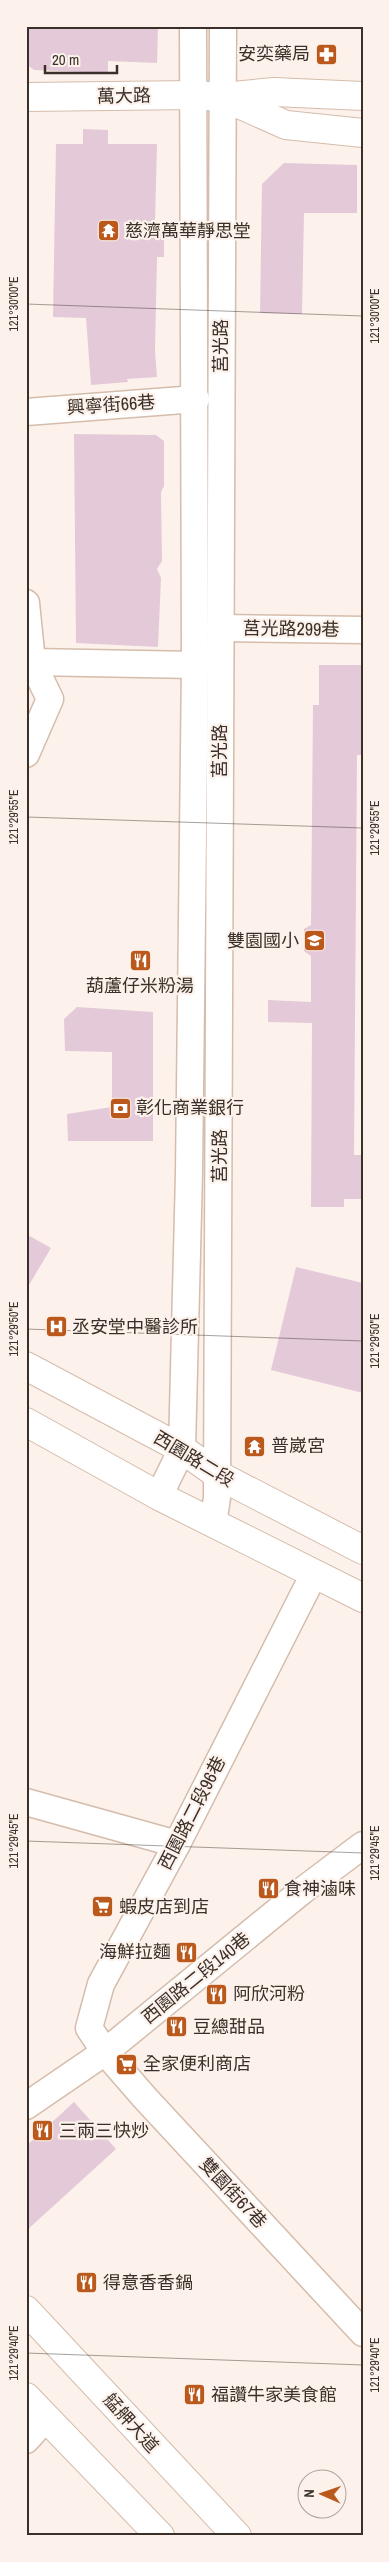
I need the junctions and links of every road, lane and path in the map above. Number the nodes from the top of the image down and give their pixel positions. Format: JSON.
{"nodes":[{"id":1,"x":193,"y":26,"type":"edge"},
{"id":2,"x":223,"y":26,"type":"edge"},
{"id":3,"x":193,"y":95,"type":"junction"},
{"id":4,"x":363,"y":96,"type":"edge"},
{"id":5,"x":222,"y":97,"type":"junction"},
{"id":6,"x":26,"y":98,"type":"edge"},
{"id":7,"x":363,"y":133,"type":"edge"},
{"id":8,"x":196,"y":399,"type":"junction"},
{"id":9,"x":26,"y":412,"type":"edge"},
{"id":10,"x":26,"y":603,"type":"edge"},
{"id":11,"x":220,"y":628,"type":"junction"},
{"id":12,"x":363,"y":630,"type":"edge"},
{"id":13,"x":32,"y":662,"type":"junction"},
{"id":14,"x":195,"y":666,"type":"junction"},
{"id":15,"x":26,"y":754,"type":"edge"},
{"id":16,"x":26,"y":1366,"type":"edge"},
{"id":17,"x":26,"y":1422,"type":"edge"},
{"id":18,"x":182,"y":1449,"type":"junction"},
{"id":19,"x":218,"y":1476,"type":"junction"},
{"id":20,"x":159,"y":1496,"type":"junction"},
{"id":21,"x":213,"y":1523,"type":"junction"},
{"id":22,"x":363,"y":1550,"type":"edge"},
{"id":23,"x":314,"y":1574,"type":"junction"},
{"id":24,"x":363,"y":1598,"type":"edge"},
{"id":25,"x":26,"y":1802,"type":"edge"},
{"id":26,"x":177,"y":1844,"type":"junction"},
{"id":27,"x":363,"y":1846,"type":"edge"},
{"id":28,"x":105,"y":2052,"type":"junction"},
{"id":29,"x":26,"y":2106,"type":"edge"},
{"id":30,"x":26,"y":2310,"type":"edge"},
{"id":31,"x":363,"y":2333,"type":"edge"},
{"id":32,"x":26,"y":2397,"type":"edge"},
{"id":33,"x":46,"y":2418,"type":"junction"},
{"id":34,"x":26,"y":2440,"type":"edge"},
{"id":35,"x":160,"y":2536,"type":"edge"},
{"id":36,"x":237,"y":2536,"type":"edge"}],
"edges":[{"from":1,"to":3,"type":"street","name":"莒光路"},
{"from":2,"to":5,"type":"street","name":"莒光路"},
{"from":3,"to":5,"type":"main road","name":"萬大路"},
{"from":3,"to":6,"type":"main road","name":"萬大路"},
{"from":3,"to":8,"type":"street","name":"莒光路"},
{"from":4,"to":5,"type":"main road","name":"萬大路"},
{"from":5,"to":7,"type":"main road","name":"萬大路"},
{"from":5,"to":11,"type":"street","name":"莒光路"},
{"from":8,"to":9,"type":"street","name":"興寧街66巷"},
{"from":8,"to":14,"type":"street","name":"莒光路"},
{"from":10,"to":13,"type":"street"},
{"from":11,"to":12,"type":"street","name":"莒光路299巷"},
{"from":11,"to":19,"type":"street","name":"莒光路"},
{"from":13,"to":14,"type":"street"},
{"from":13,"to":15,"type":"street"},
{"from":14,"to":18,"type":"street","name":"莒光路"},
{"from":16,"to":18,"type":"main road","name":"西園路二段"},
{"from":17,"to":20,"type":"main road"},
{"from":18,"to":19,"type":"main road","name":"西園路二段"},
{"from":18,"to":20,"type":"street"},
{"from":19,"to":21,"type":"street","name":"莒光路"},
{"from":19,"to":22,"type":"main road","name":"西園路二段"},
{"from":20,"to":21,"type":"main road"},
{"from":21,"to":23,"type":"main road"},
{"from":23,"to":24,"type":"main road"},
{"from":23,"to":26,"type":"street","name":"西園路二段96巷"},
{"from":25,"to":26,"type":"street"},
{"from":26,"to":28,"type":"street","name":"西園路二段96巷"},
{"from":27,"to":28,"type":"street","name":"西園路二段140巷"},
{"from":28,"to":29,"type":"street","name":"西園路二段140巷"},
{"from":28,"to":31,"type":"street","name":"雙園街67巷"},
{"from":30,"to":36,"type":"main road","name":"艋舺大道"},
{"from":32,"to":33,"type":"main road"},
{"from":33,"to":34,"type":"street"},
{"from":33,"to":35,"type":"main road"}]}
